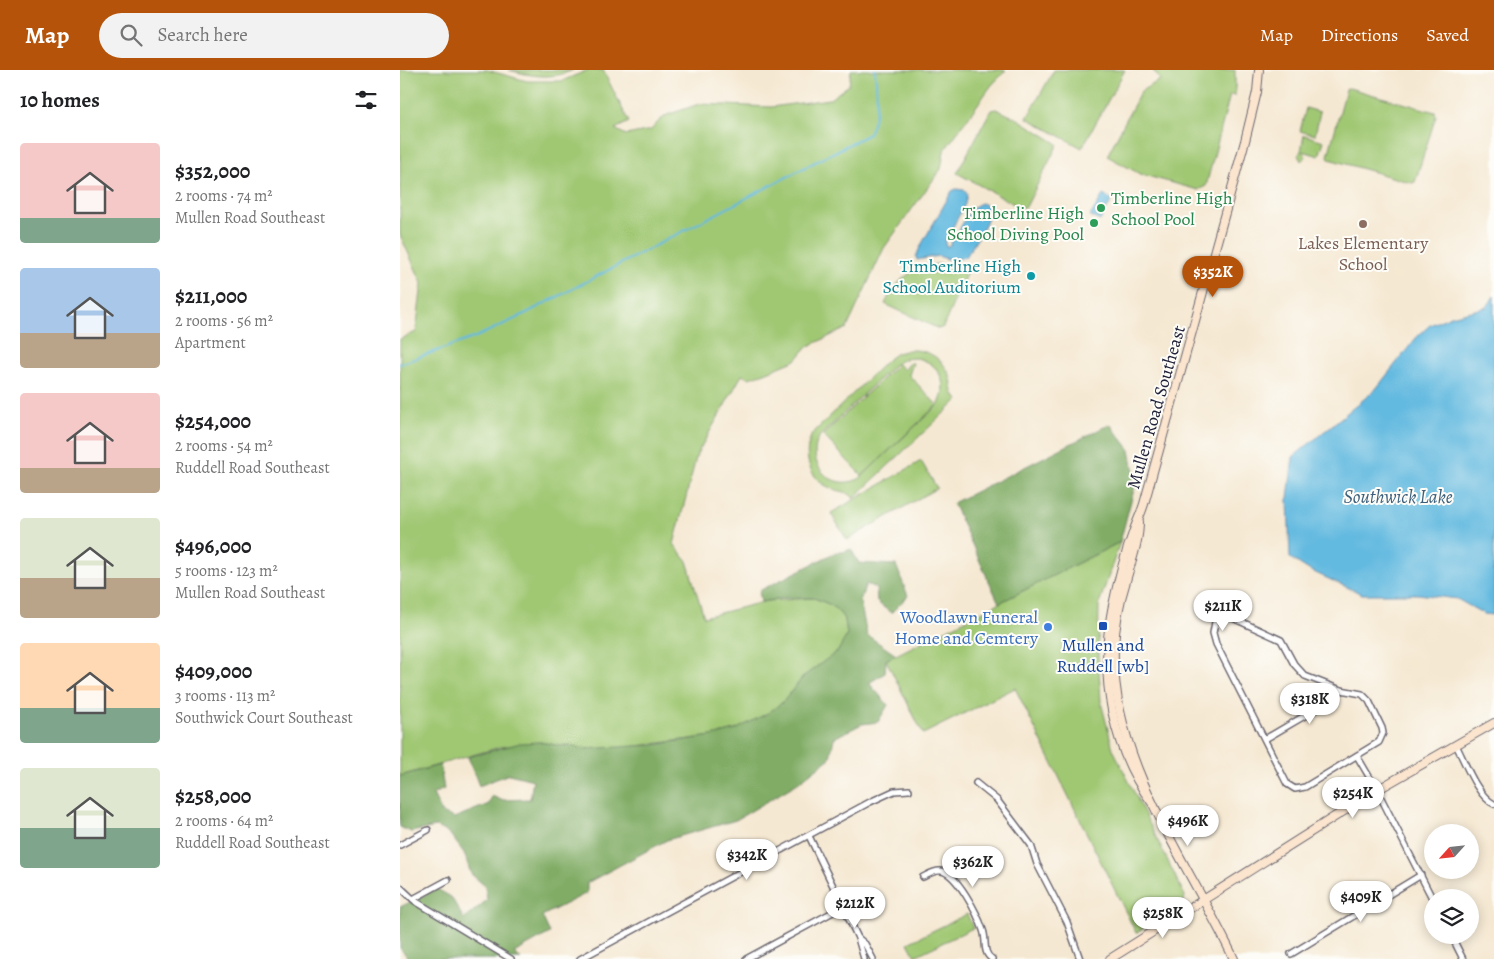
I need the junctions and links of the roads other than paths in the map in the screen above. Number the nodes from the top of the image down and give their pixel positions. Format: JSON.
{"nodes":[{"id":1,"x":1259,"y":70,"type":"edge"},
{"id":2,"x":1341,"y":690,"type":"junction"},
{"id":3,"x":1494,"y":723,"type":"edge"},
{"id":4,"x":1265,"y":739,"type":"junction"},
{"id":5,"x":1456,"y":745,"type":"junction"},
{"id":6,"x":1357,"y":756,"type":"junction"},
{"id":7,"x":976,"y":783,"type":"dead end"},
{"id":8,"x":909,"y":790,"type":"dead end"},
{"id":9,"x":1377,"y":790,"type":"junction"},
{"id":10,"x":1494,"y":804,"type":"edge"},
{"id":11,"x":428,"y":830,"type":"dead end"},
{"id":12,"x":809,"y":836,"type":"junction"},
{"id":13,"x":400,"y":845,"type":"edge"},
{"id":14,"x":1421,"y":875,"type":"junction"},
{"id":15,"x":923,"y":877,"type":"dead end"},
{"id":16,"x":448,"y":880,"type":"dead end"},
{"id":17,"x":400,"y":888,"type":"edge"},
{"id":18,"x":1428,"y":889,"type":"edge"},
{"id":19,"x":413,"y":899,"type":"junction"},
{"id":20,"x":1203,"y":900,"type":"junction"},
{"id":21,"x":844,"y":906,"type":"junction"},
{"id":22,"x":858,"y":938,"type":"junction"},
{"id":23,"x":1456,"y":944,"type":"edge"},
{"id":24,"x":1291,"y":954,"type":"dead end"},
{"id":25,"x":988,"y":958,"type":"edge"},
{"id":26,"x":512,"y":959,"type":"edge"},
{"id":27,"x":580,"y":959,"type":"edge"},
{"id":28,"x":746,"y":959,"type":"edge"},
{"id":29,"x":864,"y":959,"type":"edge"},
{"id":30,"x":873,"y":959,"type":"edge"},
{"id":31,"x":1080,"y":959,"type":"edge"},
{"id":32,"x":1110,"y":959,"type":"edge"},
{"id":33,"x":1234,"y":959,"type":"edge"},
{"id":34,"x":1463,"y":959,"type":"edge"}],
"edges":[{"from":1,"to":20,"type":"street","name":"Mullen Road Southeast"},
{"from":2,"to":4,"type":"street"},
{"from":2,"to":4,"type":"street"},
{"from":2,"to":6,"type":"street"},
{"from":3,"to":5,"type":"street"},
{"from":4,"to":6,"type":"street"},
{"from":5,"to":9,"type":"street"},
{"from":5,"to":10,"type":"street"},
{"from":6,"to":9,"type":"street"},
{"from":7,"to":31,"type":"street"},
{"from":8,"to":12,"type":"street"},
{"from":9,"to":14,"type":"street"},
{"from":9,"to":20,"type":"street"},
{"from":11,"to":13,"type":"street"},
{"from":12,"to":21,"type":"street"},
{"from":12,"to":27,"type":"street"},
{"from":14,"to":18,"type":"street"},
{"from":14,"to":24,"type":"street"},
{"from":15,"to":25,"type":"street"},
{"from":16,"to":19,"type":"street"},
{"from":17,"to":19,"type":"street"},
{"from":19,"to":26,"type":"street"},
{"from":20,"to":32,"type":"street"},
{"from":20,"to":33,"type":"street","name":"Mullen Road Southeast"},
{"from":21,"to":22,"type":"street"},
{"from":21,"to":28,"type":"street"},
{"from":22,"to":29,"type":"street"},
{"from":22,"to":30,"type":"street"},
{"from":23,"to":34,"type":"street"}]}
